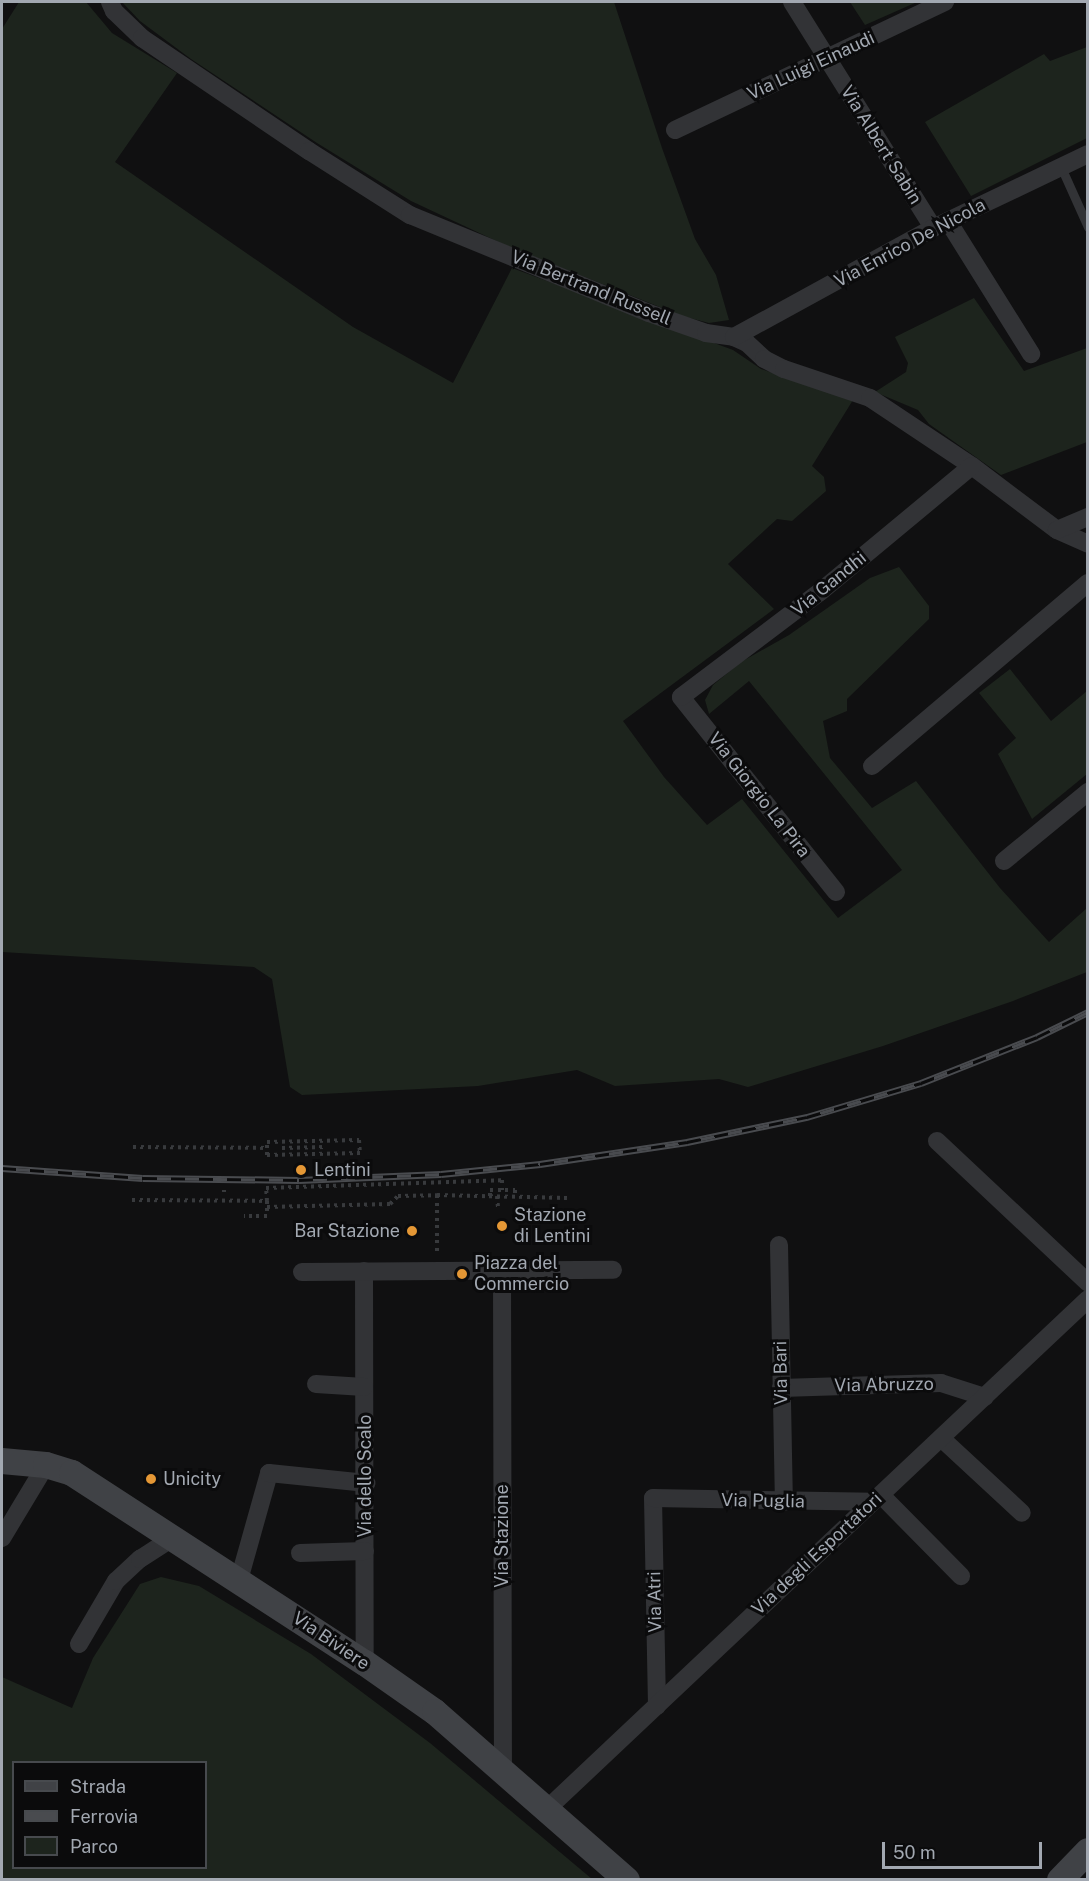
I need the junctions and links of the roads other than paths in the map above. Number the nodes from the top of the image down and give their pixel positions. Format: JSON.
{"nodes":[{"id":1,"x":110,"y":2,"type":"edge"},
{"id":2,"x":792,"y":2,"type":"edge"},
{"id":3,"x":945,"y":2,"type":"edge"},
{"id":4,"x":827,"y":59,"type":"junction"},
{"id":5,"x":675,"y":130,"type":"dead end"},
{"id":6,"x":1088,"y":154,"type":"edge"},
{"id":7,"x":1061,"y":167,"type":"junction"},
{"id":8,"x":940,"y":225,"type":"junction"},
{"id":9,"x":1088,"y":227,"type":"edge"},
{"id":10,"x":734,"y":337,"type":"junction"},
{"id":11,"x":1031,"y":354,"type":"dead end"},
{"id":12,"x":972,"y":466,"type":"junction"},
{"id":13,"x":1088,"y":517,"type":"edge"},
{"id":14,"x":1057,"y":530,"type":"junction"},
{"id":15,"x":1088,"y":544,"type":"edge"},
{"id":16,"x":1088,"y":583,"type":"edge"},
{"id":17,"x":681,"y":697,"type":"joint"},
{"id":18,"x":872,"y":766,"type":"dead end"},
{"id":19,"x":1088,"y":792,"type":"edge"},
{"id":20,"x":1004,"y":861,"type":"dead end"},
{"id":21,"x":836,"y":892,"type":"dead end"},
{"id":22,"x":937,"y":1141,"type":"dead end"},
{"id":23,"x":778,"y":1245,"type":"dead end"},
{"id":24,"x":502,"y":1270,"type":"junction"},
{"id":25,"x":613,"y":1270,"type":"dead end"},
{"id":26,"x":302,"y":1272,"type":"dead end"},
{"id":27,"x":364,"y":1280,"type":"junction"},
{"id":28,"x":1088,"y":1283,"type":"edge"},
{"id":29,"x":1088,"y":1299,"type":"edge"},
{"id":30,"x":316,"y":1384,"type":"dead end"},
{"id":31,"x":364,"y":1387,"type":"junction"},
{"id":32,"x":781,"y":1388,"type":"junction"},
{"id":33,"x":985,"y":1397,"type":"junction"},
{"id":34,"x":941,"y":1438,"type":"junction"},
{"id":35,"x":2,"y":1461,"type":"edge"},
{"id":36,"x":46,"y":1465,"type":"junction"},
{"id":37,"x":366,"y":1484,"type":"junction"},
{"id":38,"x":653,"y":1498,"type":"joint"},
{"id":39,"x":877,"y":1498,"type":"junction"},
{"id":40,"x":784,"y":1502,"type":"junction"},
{"id":41,"x":1022,"y":1513,"type":"dead end"},
{"id":42,"x":2,"y":1538,"type":"edge"},
{"id":43,"x":171,"y":1539,"type":"junction"},
{"id":44,"x":365,"y":1551,"type":"junction"},
{"id":45,"x":300,"y":1553,"type":"dead end"},
{"id":46,"x":961,"y":1576,"type":"dead end"},
{"id":47,"x":239,"y":1580,"type":"junction"},
{"id":48,"x":79,"y":1644,"type":"dead end"},
{"id":49,"x":365,"y":1663,"type":"junction"},
{"id":50,"x":657,"y":1706,"type":"junction"},
{"id":51,"x":503,"y":1770,"type":"junction"},
{"id":52,"x":547,"y":1809,"type":"junction"},
{"id":53,"x":1088,"y":1851,"type":"edge"},
{"id":54,"x":627,"y":1880,"type":"edge"},
{"id":55,"x":1060,"y":1880,"type":"edge"}],
"edges":[{"from":1,"to":10,"type":"street","name":"Via Bertrand Russell"},
{"from":2,"to":4,"type":"street","name":"Via Albert Sabin"},
{"from":3,"to":4,"type":"street","name":"Via Luigi Einaudi"},
{"from":4,"to":5,"type":"street","name":"Via Luigi Einaudi"},
{"from":4,"to":8,"type":"street","name":"Via Albert Sabin"},
{"from":6,"to":7,"type":"street","name":"Via Enrico De Nicola"},
{"from":7,"to":8,"type":"street","name":"Via Enrico De Nicola"},
{"from":7,"to":9,"type":"lane"},
{"from":8,"to":10,"type":"street","name":"Via Enrico De Nicola"},
{"from":8,"to":11,"type":"street","name":"Via Albert Sabin"},
{"from":10,"to":12,"type":"street","name":"Via Bertrand Russell"},
{"from":12,"to":14,"type":"street","name":"Via Bertrand Russell"},
{"from":12,"to":17,"type":"street","name":"Via Gandhi"},
{"from":13,"to":14,"type":"street"},
{"from":14,"to":15,"type":"street","name":"Via Bertrand Russell"},
{"from":16,"to":18,"type":"street"},
{"from":17,"to":21,"type":"street","name":"Via Giorgio La Pira"},
{"from":19,"to":20,"type":"street"},
{"from":22,"to":28,"type":"street"},
{"from":23,"to":32,"type":"street","name":"Via Bari"},
{"from":24,"to":25,"type":"street"},
{"from":24,"to":27,"type":"street"},
{"from":24,"to":51,"type":"street","name":"Via Stazione"},
{"from":26,"to":27,"type":"street"},
{"from":27,"to":31,"type":"street","name":"Via dello Scalo"},
{"from":29,"to":33,"type":"street","name":"Via degli Esportatori"},
{"from":30,"to":31,"type":"street"},
{"from":31,"to":37,"type":"street","name":"Via dello Scalo"},
{"from":32,"to":33,"type":"street","name":"Via Abruzzo"},
{"from":32,"to":40,"type":"street","name":"Via Bari"},
{"from":33,"to":34,"type":"street","name":"Via degli Esportatori"},
{"from":34,"to":39,"type":"street","name":"Via degli Esportatori"},
{"from":34,"to":41,"type":"street"},
{"from":35,"to":36,"type":"main road","name":"Via Biviere"},
{"from":36,"to":42,"type":"street"},
{"from":36,"to":43,"type":"main road","name":"Via Biviere"},
{"from":37,"to":44,"type":"street","name":"Via dello Scalo"},
{"from":37,"to":47,"type":"street"},
{"from":38,"to":40,"type":"street","name":"Via Puglia"},
{"from":38,"to":50,"type":"street","name":"Via Atri"},
{"from":39,"to":40,"type":"street","name":"Via Puglia"},
{"from":39,"to":46,"type":"street"},
{"from":39,"to":50,"type":"street","name":"Via degli Esportatori"},
{"from":43,"to":47,"type":"main road","name":"Via Biviere"},
{"from":43,"to":48,"type":"street"},
{"from":44,"to":45,"type":"street"},
{"from":44,"to":49,"type":"street","name":"Via dello Scalo"},
{"from":47,"to":49,"type":"main road","name":"Via Biviere"},
{"from":49,"to":51,"type":"main road","name":"Via Biviere"},
{"from":50,"to":52,"type":"street","name":"Via degli Esportatori"},
{"from":51,"to":52,"type":"main road","name":"Via Biviere"},
{"from":52,"to":54,"type":"main road","name":"Via Biviere"},
{"from":53,"to":55,"type":"main road"}]}
